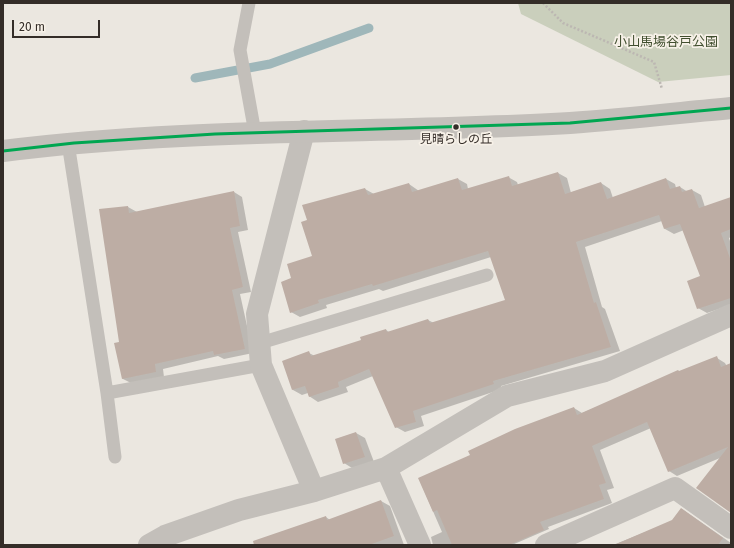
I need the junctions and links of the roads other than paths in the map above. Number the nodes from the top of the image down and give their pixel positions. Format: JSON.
{"nodes":[{"id":1,"x":249,"y":3,"type":"edge"},
{"id":2,"x":731,"y":108,"type":"edge"},
{"id":3,"x":304,"y":131,"type":"junction"},
{"id":4,"x":254,"y":133,"type":"junction"},
{"id":5,"x":68,"y":143,"type":"junction"},
{"id":6,"x":3,"y":151,"type":"edge"},
{"id":7,"x":487,"y":275,"type":"dead end"},
{"id":8,"x":731,"y":315,"type":"edge"},
{"id":9,"x":260,"y":343,"type":"junction"},
{"id":10,"x":262,"y":365,"type":"junction"},
{"id":11,"x":108,"y":393,"type":"junction"},
{"id":12,"x":115,"y":457,"type":"dead end"},
{"id":13,"x":386,"y":468,"type":"junction"},
{"id":14,"x":314,"y":491,"type":"junction"},
{"id":15,"x":731,"y":528,"type":"edge"},
{"id":16,"x":149,"y":545,"type":"edge"},
{"id":17,"x":420,"y":545,"type":"edge"},
{"id":18,"x":546,"y":545,"type":"edge"}],
"edges":[{"from":1,"to":4,"type":"lane"},
{"from":2,"to":3,"type":"street"},
{"from":3,"to":4,"type":"street"},
{"from":3,"to":9,"type":"street"},
{"from":4,"to":5,"type":"street"},
{"from":5,"to":6,"type":"street"},
{"from":5,"to":11,"type":"lane"},
{"from":7,"to":9,"type":"lane"},
{"from":8,"to":13,"type":"street"},
{"from":9,"to":10,"type":"street"},
{"from":10,"to":11,"type":"lane"},
{"from":10,"to":14,"type":"street"},
{"from":11,"to":12,"type":"lane"},
{"from":13,"to":14,"type":"street"},
{"from":13,"to":17,"type":"street"},
{"from":14,"to":16,"type":"street"},
{"from":15,"to":18,"type":"street"}]}
